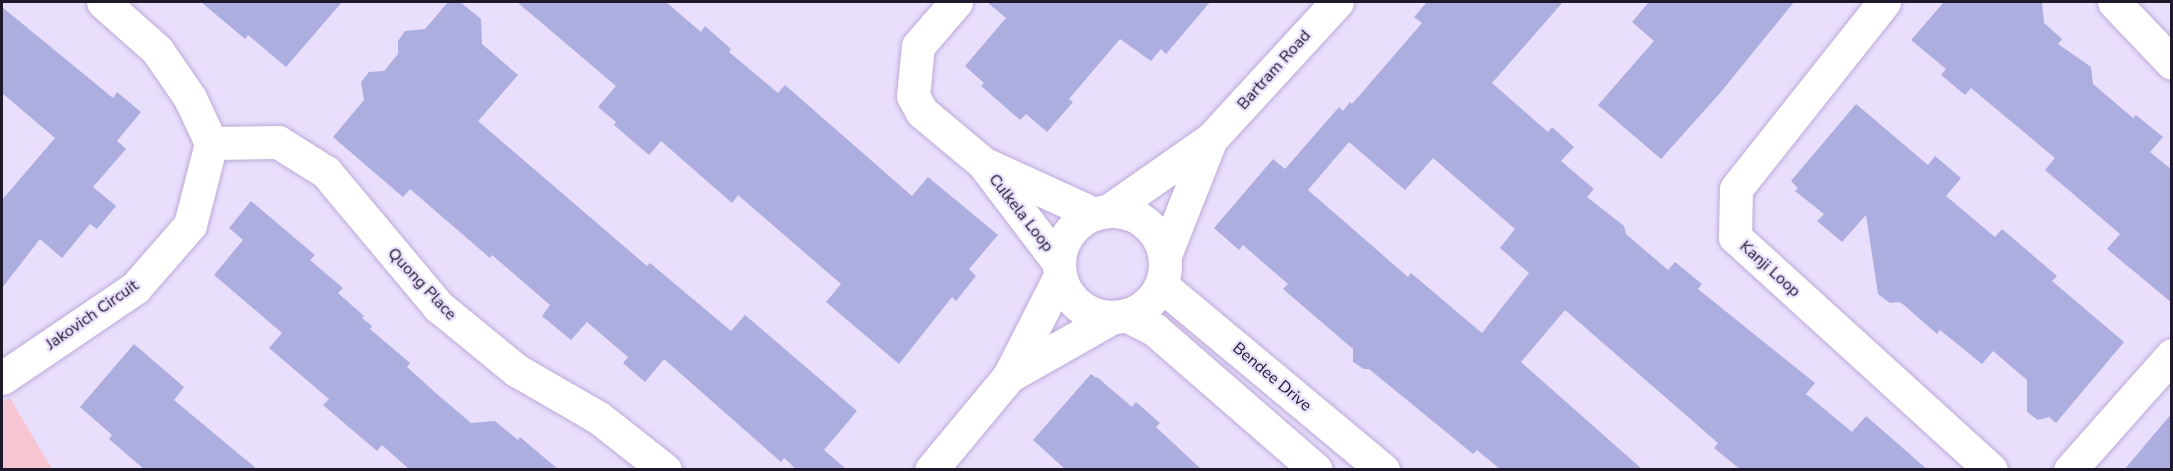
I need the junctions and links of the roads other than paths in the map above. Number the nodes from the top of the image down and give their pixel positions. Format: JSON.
{"nodes":[{"id":1,"x":103,"y":2,"type":"edge"},
{"id":2,"x":956,"y":2,"type":"edge"},
{"id":3,"x":1337,"y":2,"type":"edge"},
{"id":4,"x":1884,"y":2,"type":"edge"},
{"id":5,"x":2114,"y":2,"type":"edge"},
{"id":6,"x":2172,"y":63,"type":"edge"},
{"id":7,"x":1211,"y":139,"type":"junction"},
{"id":8,"x":211,"y":142,"type":"junction"},
{"id":9,"x":983,"y":163,"type":"junction"},
{"id":10,"x":1101,"y":212,"type":"junction"},
{"id":11,"x":1060,"y":269,"type":"junction"},
{"id":12,"x":1163,"y":270,"type":"junction"},
{"id":13,"x":1119,"y":316,"type":"junction"},
{"id":14,"x":2172,"y":355,"type":"edge"},
{"id":15,"x":1009,"y":376,"type":"junction"},
{"id":16,"x":2,"y":378,"type":"edge"},
{"id":17,"x":664,"y":470,"type":"edge"},
{"id":18,"x":931,"y":470,"type":"edge"},
{"id":19,"x":1316,"y":470,"type":"edge"},
{"id":20,"x":1383,"y":470,"type":"edge"},
{"id":21,"x":1991,"y":470,"type":"edge"},
{"id":22,"x":2070,"y":470,"type":"edge"}],
"edges":[{"from":1,"to":8,"type":"street"},
{"from":2,"to":9,"type":"street","name":"Culkela Loop"},
{"from":3,"to":7,"type":"street","name":"Bartram Road"},
{"from":4,"to":21,"type":"street","name":"Kanji Loop"},
{"from":5,"to":6,"type":"street"},
{"from":7,"to":10,"type":"street","name":"Bartram Road"},
{"from":7,"to":12,"type":"street","name":"Bartram Road"},
{"from":8,"to":16,"type":"street","name":"Jakovich Circuit"},
{"from":8,"to":17,"type":"street","name":"Quong Place"},
{"from":9,"to":10,"type":"street","name":"Culkela Loop"},
{"from":9,"to":11,"type":"street","name":"Culkela Loop"},
{"from":10,"to":11,"type":"street"},
{"from":10,"to":12,"type":"street"},
{"from":11,"to":13,"type":"street"},
{"from":11,"to":15,"type":"street"},
{"from":12,"to":13,"type":"street"},
{"from":12,"to":20,"type":"street","name":"Bendee Drive"},
{"from":13,"to":15,"type":"street"},
{"from":13,"to":19,"type":"street"},
{"from":14,"to":22,"type":"street"},
{"from":15,"to":18,"type":"street"}]}
